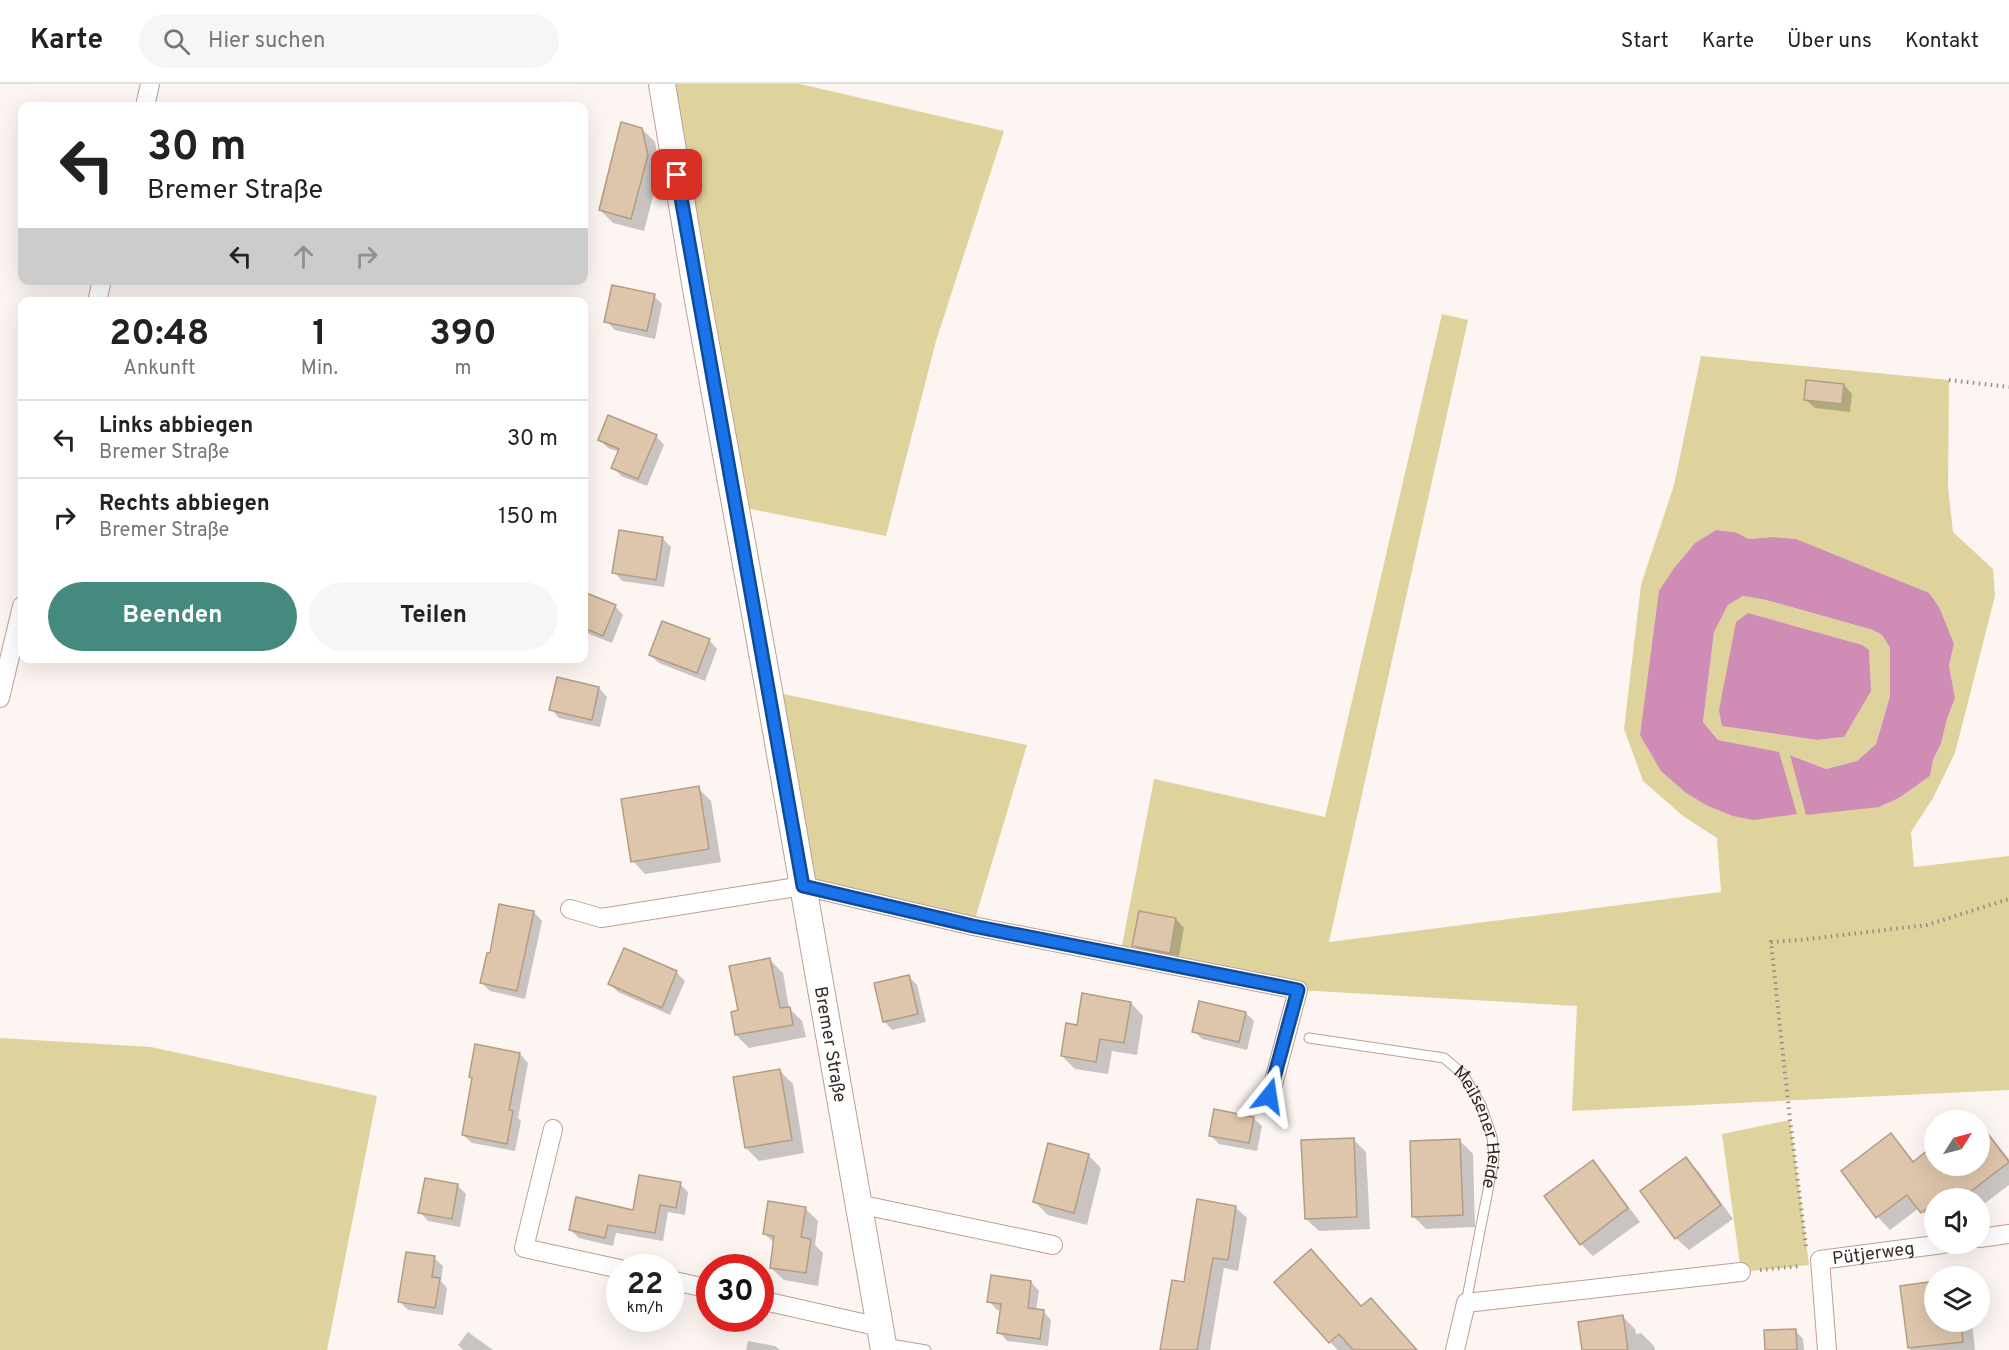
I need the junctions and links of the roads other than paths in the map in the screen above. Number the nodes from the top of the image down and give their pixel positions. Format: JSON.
{"nodes":[{"id":1,"x":150,"y":84,"type":"edge"},
{"id":2,"x":662,"y":84,"type":"edge"},
{"id":3,"x":146,"y":102,"type":"edge"},
{"id":4,"x":18,"y":623,"type":"edge"},
{"id":5,"x":0,"y":698,"type":"edge"},
{"id":6,"x":803,"y":886,"type":"junction"},
{"id":7,"x":570,"y":909,"type":"dead end"},
{"id":8,"x":1309,"y":1038,"type":"dead end"},
{"id":9,"x":1269,"y":1096,"type":"dead end"},
{"id":10,"x":553,"y":1129,"type":"dead end"},
{"id":11,"x":858,"y":1204,"type":"junction"},
{"id":12,"x":2009,"y":1234,"type":"edge"},
{"id":13,"x":1990,"y":1237,"type":"edge"},
{"id":14,"x":1053,"y":1245,"type":"dead end"},
{"id":15,"x":1924,"y":1247,"type":"edge"},
{"id":16,"x":606,"y":1266,"type":"edge"},
{"id":17,"x":1741,"y":1272,"type":"road end"},
{"id":18,"x":1466,"y":1304,"type":"junction"},
{"id":19,"x":774,"y":1305,"type":"edge"},
{"id":20,"x":882,"y":1340,"type":"edge"},
{"id":21,"x":926,"y":1350,"type":"edge"},
{"id":22,"x":1455,"y":1350,"type":"edge"},
{"id":23,"x":1827,"y":1350,"type":"edge"}],
"edges":[{"from":1,"to":3,"type":"street"},
{"from":2,"to":6,"type":"street","name":"Bremer Straße"},
{"from":4,"to":5,"type":"street"},
{"from":6,"to":7,"type":"street"},
{"from":6,"to":9,"type":"street"},
{"from":6,"to":11,"type":"street","name":"Bremer Straße"},
{"from":8,"to":18,"type":"lane","name":"Meilsener Heide"},
{"from":10,"to":16,"type":"street"},
{"from":11,"to":14,"type":"street"},
{"from":11,"to":20,"type":"street","name":"Bremer Straße"},
{"from":12,"to":13,"type":"street"},
{"from":15,"to":23,"type":"street","name":"Pütjerweg"},
{"from":17,"to":18,"type":"street"},
{"from":18,"to":22,"type":"street","name":"Meilsener Heide"},
{"from":19,"to":20,"type":"street"},
{"from":20,"to":21,"type":"lane"}]}
